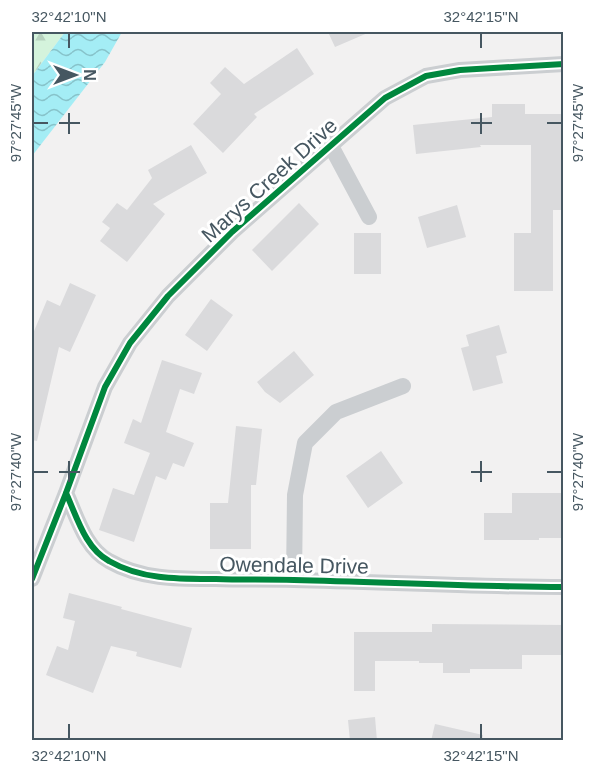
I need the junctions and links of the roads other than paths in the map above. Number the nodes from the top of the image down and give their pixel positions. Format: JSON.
{"nodes":[{"id":1,"x":564,"y":64,"type":"edge"},
{"id":2,"x":331,"y":146,"type":"junction"},
{"id":3,"x":369,"y":217,"type":"dead end"},
{"id":4,"x":403,"y":386,"type":"dead end"},
{"id":5,"x":66,"y":493,"type":"junction"},
{"id":6,"x":32,"y":579,"type":"edge"},
{"id":7,"x":294,"y":580,"type":"junction"},
{"id":8,"x":564,"y":587,"type":"edge"}],
"edges":[{"from":1,"to":2,"type":"street","name":"Marys Creek Drive"},
{"from":2,"to":3,"type":"street"},
{"from":2,"to":5,"type":"street","name":"Marys Creek Drive"},
{"from":4,"to":7,"type":"street"},
{"from":5,"to":6,"type":"street","name":"Marys Creek Drive"},
{"from":5,"to":7,"type":"street","name":"Owendale Drive"},
{"from":7,"to":8,"type":"street","name":"Owendale Drive"}]}
